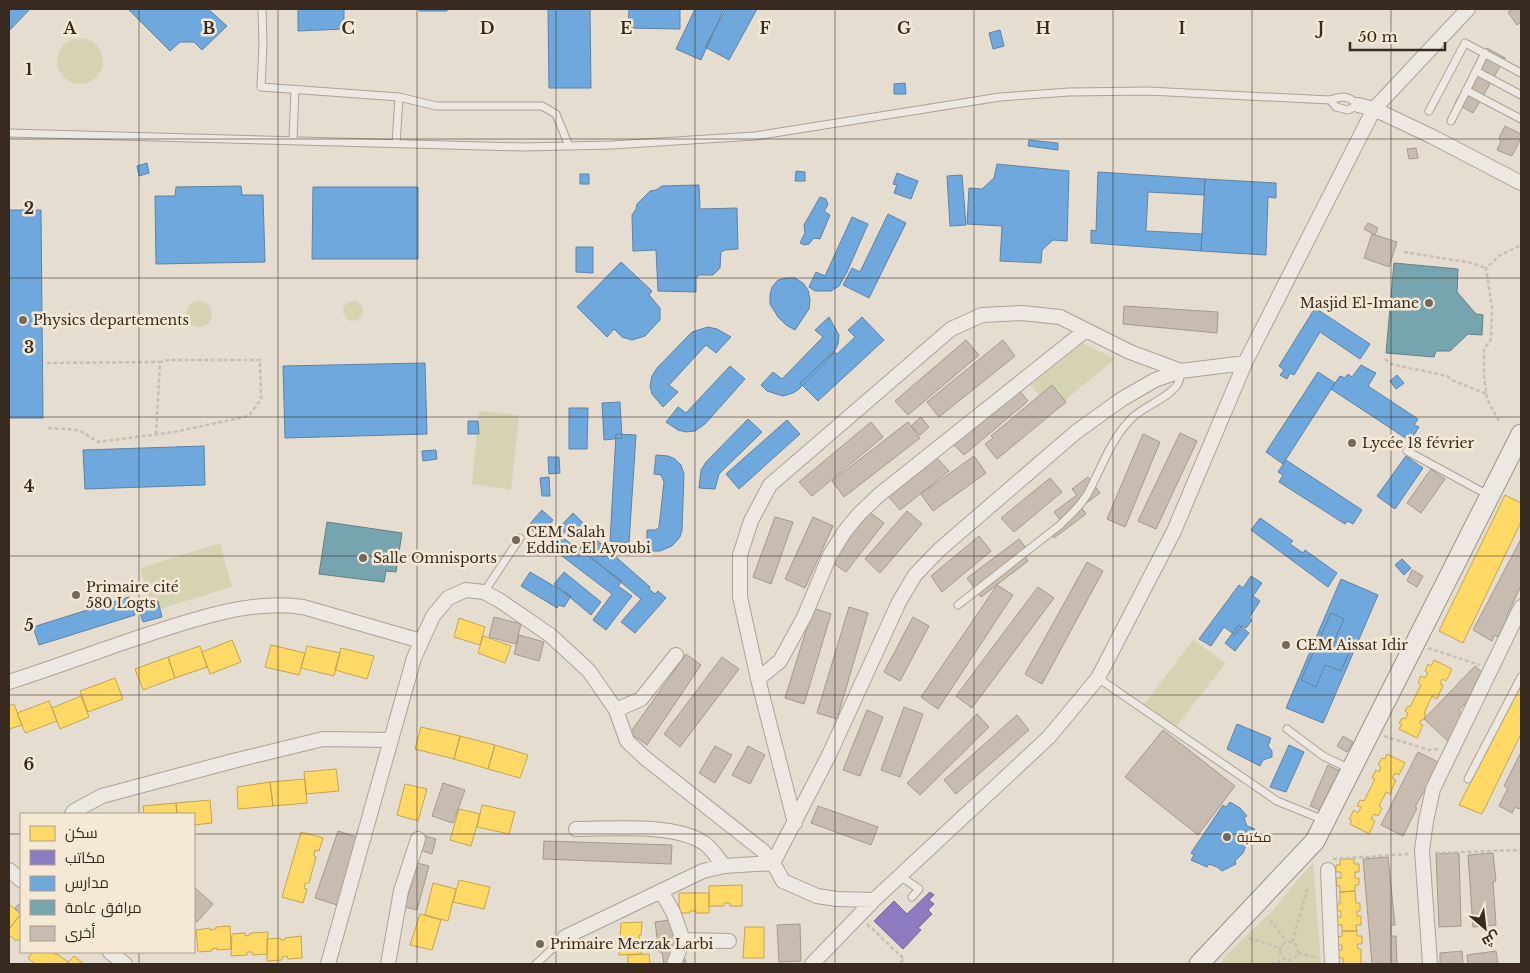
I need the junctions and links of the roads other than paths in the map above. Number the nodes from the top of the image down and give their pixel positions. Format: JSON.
{"nodes":[{"id":1,"x":262,"y":9,"type":"edge"},
{"id":2,"x":1468,"y":9,"type":"edge"},
{"id":3,"x":1485,"y":53,"type":"junction"},
{"id":4,"x":1476,"y":71,"type":"junction"},
{"id":5,"x":1521,"y":73,"type":"edge"},
{"id":6,"x":295,"y":90,"type":"junction"},
{"id":7,"x":1466,"y":90,"type":"junction"},
{"id":8,"x":1521,"y":95,"type":"edge"},
{"id":9,"x":399,"y":97,"type":"junction"},
{"id":10,"x":1330,"y":100,"type":"junction"},
{"id":11,"x":1358,"y":105,"type":"junction"},
{"id":12,"x":1374,"y":109,"type":"junction"},
{"id":13,"x":1429,"y":111,"type":"dead end"},
{"id":14,"x":1521,"y":120,"type":"edge"},
{"id":15,"x":1451,"y":121,"type":"dead end"},
{"id":16,"x":9,"y":132,"type":"edge"},
{"id":17,"x":293,"y":139,"type":"junction"},
{"id":18,"x":396,"y":144,"type":"junction"},
{"id":19,"x":569,"y":146,"type":"junction"},
{"id":20,"x":1521,"y":184,"type":"edge"},
{"id":21,"x":1086,"y":330,"type":"junction"},
{"id":22,"x":1244,"y":363,"type":"junction"},
{"id":23,"x":1180,"y":371,"type":"junction"},
{"id":24,"x":1521,"y":434,"type":"edge"},
{"id":25,"x":1407,"y":451,"type":"dead end"},
{"id":26,"x":1490,"y":496,"type":"junction"},
{"id":27,"x":520,"y":538,"type":"dead end"},
{"id":28,"x":484,"y":592,"type":"junction"},
{"id":29,"x":958,"y":605,"type":"dead end"},
{"id":30,"x":1521,"y":607,"type":"edge"},
{"id":31,"x":421,"y":641,"type":"junction"},
{"id":32,"x":676,"y":655,"type":"dead end"},
{"id":33,"x":1521,"y":677,"type":"edge"},
{"id":34,"x":1098,"y":678,"type":"junction"},
{"id":35,"x":758,"y":679,"type":"junction"},
{"id":36,"x":9,"y":682,"type":"edge"},
{"id":37,"x":616,"y":710,"type":"junction"},
{"id":38,"x":1287,"y":729,"type":"dead end"},
{"id":39,"x":390,"y":740,"type":"junction"},
{"id":40,"x":1351,"y":769,"type":"junction"},
{"id":41,"x":1468,"y":778,"type":"dead end"},
{"id":42,"x":73,"y":813,"type":"edge"},
{"id":43,"x":1324,"y":820,"type":"junction"},
{"id":44,"x":795,"y":823,"type":"junction"},
{"id":45,"x":576,"y":829,"type":"dead end"},
{"id":46,"x":418,"y":839,"type":"dead end"},
{"id":47,"x":773,"y":863,"type":"junction"},
{"id":48,"x":724,"y":866,"type":"junction"},
{"id":49,"x":9,"y":870,"type":"edge"},
{"id":50,"x":1328,"y":870,"type":"dead end"},
{"id":51,"x":900,"y":876,"type":"junction"},
{"id":52,"x":20,"y":879,"type":"edge"},
{"id":53,"x":662,"y":891,"type":"junction"},
{"id":54,"x":912,"y":897,"type":"dead end"},
{"id":55,"x":874,"y":900,"type":"junction"},
{"id":56,"x":565,"y":937,"type":"joint"},
{"id":57,"x":683,"y":940,"type":"junction"},
{"id":58,"x":729,"y":941,"type":"dead end"},
{"id":59,"x":111,"y":953,"type":"edge"},
{"id":60,"x":125,"y":964,"type":"edge"},
{"id":61,"x":328,"y":964,"type":"edge"},
{"id":62,"x":388,"y":964,"type":"edge"},
{"id":63,"x":536,"y":964,"type":"edge"},
{"id":64,"x":674,"y":964,"type":"edge"},
{"id":65,"x":812,"y":964,"type":"edge"},
{"id":66,"x":1199,"y":964,"type":"edge"},
{"id":67,"x":1332,"y":964,"type":"edge"},
{"id":68,"x":1430,"y":964,"type":"edge"}],
"edges":[{"from":1,"to":6,"type":"lane"},
{"from":2,"to":12,"type":"street"},
{"from":3,"to":4,"type":"lane"},
{"from":3,"to":5,"type":"lane"},
{"from":3,"to":13,"type":"lane"},
{"from":4,"to":7,"type":"lane"},
{"from":4,"to":8,"type":"lane"},
{"from":6,"to":9,"type":"lane"},
{"from":6,"to":17,"type":"lane"},
{"from":7,"to":14,"type":"lane"},
{"from":7,"to":15,"type":"lane"},
{"from":9,"to":18,"type":"lane"},
{"from":9,"to":19,"type":"lane"},
{"from":10,"to":11,"type":"lane"},
{"from":10,"to":11,"type":"lane"},
{"from":10,"to":19,"type":"lane"},
{"from":11,"to":12,"type":"street"},
{"from":12,"to":20,"type":"street"},
{"from":12,"to":22,"type":"street"},
{"from":16,"to":17,"type":"lane"},
{"from":17,"to":18,"type":"lane"},
{"from":18,"to":19,"type":"lane"},
{"from":21,"to":23,"type":"street"},
{"from":21,"to":35,"type":"street"},
{"from":21,"to":35,"type":"street"},
{"from":22,"to":23,"type":"street"},
{"from":22,"to":34,"type":"street"},
{"from":23,"to":29,"type":"lane"},
{"from":23,"to":44,"type":"street"},
{"from":24,"to":26,"type":"street"},
{"from":25,"to":26,"type":"lane"},
{"from":26,"to":40,"type":"street"},
{"from":27,"to":28,"type":"lane"},
{"from":28,"to":31,"type":"street"},
{"from":28,"to":37,"type":"street"},
{"from":30,"to":68,"type":"street"},
{"from":31,"to":36,"type":"street"},
{"from":31,"to":39,"type":"street"},
{"from":32,"to":37,"type":"street"},
{"from":33,"to":41,"type":"lane"},
{"from":34,"to":43,"type":"lane"},
{"from":34,"to":51,"type":"street"},
{"from":35,"to":44,"type":"street"},
{"from":37,"to":47,"type":"street"},
{"from":38,"to":40,"type":"lane"},
{"from":39,"to":42,"type":"street"},
{"from":39,"to":61,"type":"street"},
{"from":40,"to":43,"type":"street"},
{"from":43,"to":66,"type":"street"},
{"from":44,"to":47,"type":"street"},
{"from":45,"to":48,"type":"street"},
{"from":46,"to":62,"type":"street"},
{"from":47,"to":48,"type":"street"},
{"from":47,"to":55,"type":"street"},
{"from":48,"to":53,"type":"street"},
{"from":49,"to":52,"type":"street"},
{"from":50,"to":67,"type":"street"},
{"from":51,"to":54,"type":"lane"},
{"from":51,"to":55,"type":"street"},
{"from":53,"to":56,"type":"street"},
{"from":53,"to":57,"type":"street"},
{"from":55,"to":65,"type":"street"},
{"from":56,"to":63,"type":"lane"},
{"from":57,"to":58,"type":"street"},
{"from":57,"to":64,"type":"street"},
{"from":59,"to":60,"type":"street"}]}
